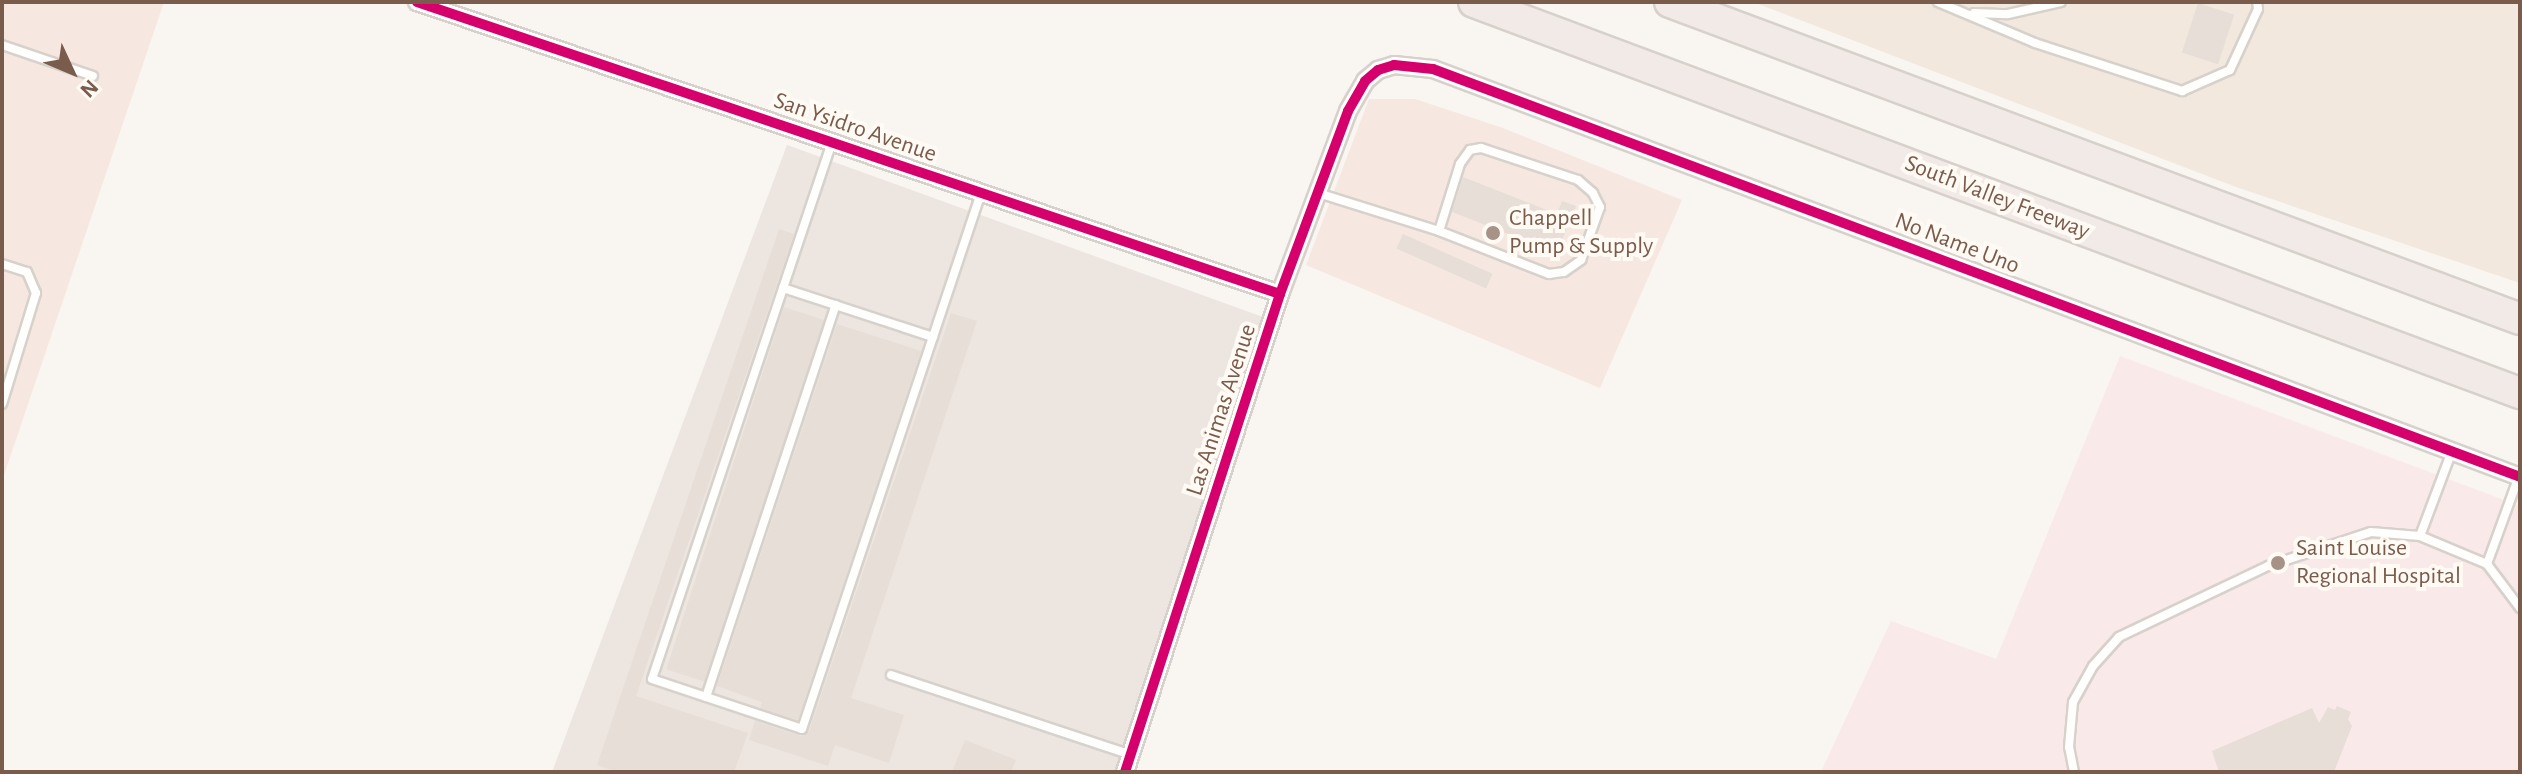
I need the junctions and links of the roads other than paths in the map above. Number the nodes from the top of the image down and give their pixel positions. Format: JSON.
{"nodes":[{"id":1,"x":417,"y":2,"type":"edge"},
{"id":2,"x":1474,"y":2,"type":"edge"},
{"id":3,"x":1670,"y":2,"type":"edge"},
{"id":4,"x":1938,"y":2,"type":"edge"},
{"id":5,"x":2061,"y":2,"type":"edge"},
{"id":6,"x":2257,"y":2,"type":"edge"},
{"id":7,"x":1965,"y":12,"type":"junction"},
{"id":8,"x":2,"y":45,"type":"edge"},
{"id":9,"x":1378,"y":70,"type":"joint"},
{"id":10,"x":93,"y":76,"type":"dead end"},
{"id":11,"x":832,"y":142,"type":"junction"},
{"id":12,"x":981,"y":192,"type":"junction"},
{"id":13,"x":1318,"y":193,"type":"junction"},
{"id":14,"x":1439,"y":231,"type":"junction"},
{"id":15,"x":2,"y":264,"type":"edge"},
{"id":16,"x":783,"y":288,"type":"junction"},
{"id":17,"x":1280,"y":294,"type":"junction"},
{"id":18,"x":836,"y":305,"type":"junction"},
{"id":19,"x":2520,"y":319,"type":"edge"},
{"id":20,"x":933,"y":337,"type":"junction"},
{"id":21,"x":2520,"y":393,"type":"edge"},
{"id":22,"x":2,"y":404,"type":"edge"},
{"id":23,"x":2452,"y":451,"type":"junction"},
{"id":24,"x":2520,"y":476,"type":"edge"},
{"id":25,"x":2420,"y":536,"type":"junction"},
{"id":26,"x":2487,"y":564,"type":"junction"},
{"id":27,"x":2520,"y":608,"type":"edge"},
{"id":28,"x":891,"y":675,"type":"dead end"},
{"id":29,"x":706,"y":697,"type":"junction"},
{"id":30,"x":1131,"y":755,"type":"junction"},
{"id":31,"x":1125,"y":772,"type":"edge"},
{"id":32,"x":2074,"y":772,"type":"edge"}],
"edges":[{"from":1,"to":11,"type":"street","name":"San Ysidro Avenue"},
{"from":2,"to":21,"type":"highway","name":"South Valley Freeway"},
{"from":3,"to":19,"type":"highway"},
{"from":4,"to":7,"type":"lane"},
{"from":5,"to":7,"type":"lane"},
{"from":6,"to":7,"type":"lane"},
{"from":8,"to":10,"type":"lane"},
{"from":9,"to":13,"type":"street","name":"Las Animas Avenue"},
{"from":9,"to":23,"type":"street","name":"No Name Uno"},
{"from":11,"to":12,"type":"street","name":"San Ysidro Avenue"},
{"from":11,"to":16,"type":"lane"},
{"from":12,"to":17,"type":"street","name":"San Ysidro Avenue"},
{"from":12,"to":20,"type":"lane"},
{"from":13,"to":14,"type":"lane"},
{"from":13,"to":17,"type":"street","name":"Las Animas Avenue"},
{"from":14,"to":14,"type":"lane"},
{"from":15,"to":22,"type":"lane"},
{"from":16,"to":18,"type":"lane"},
{"from":16,"to":29,"type":"lane"},
{"from":17,"to":30,"type":"street","name":"Las Animas Avenue"},
{"from":18,"to":20,"type":"lane"},
{"from":18,"to":29,"type":"lane"},
{"from":20,"to":29,"type":"lane"},
{"from":23,"to":24,"type":"street","name":"No Name Uno"},
{"from":23,"to":25,"type":"lane"},
{"from":24,"to":26,"type":"lane"},
{"from":25,"to":26,"type":"lane"},
{"from":25,"to":32,"type":"lane"},
{"from":26,"to":27,"type":"lane"},
{"from":28,"to":30,"type":"lane"},
{"from":30,"to":31,"type":"street","name":"Las Animas Avenue"}]}
